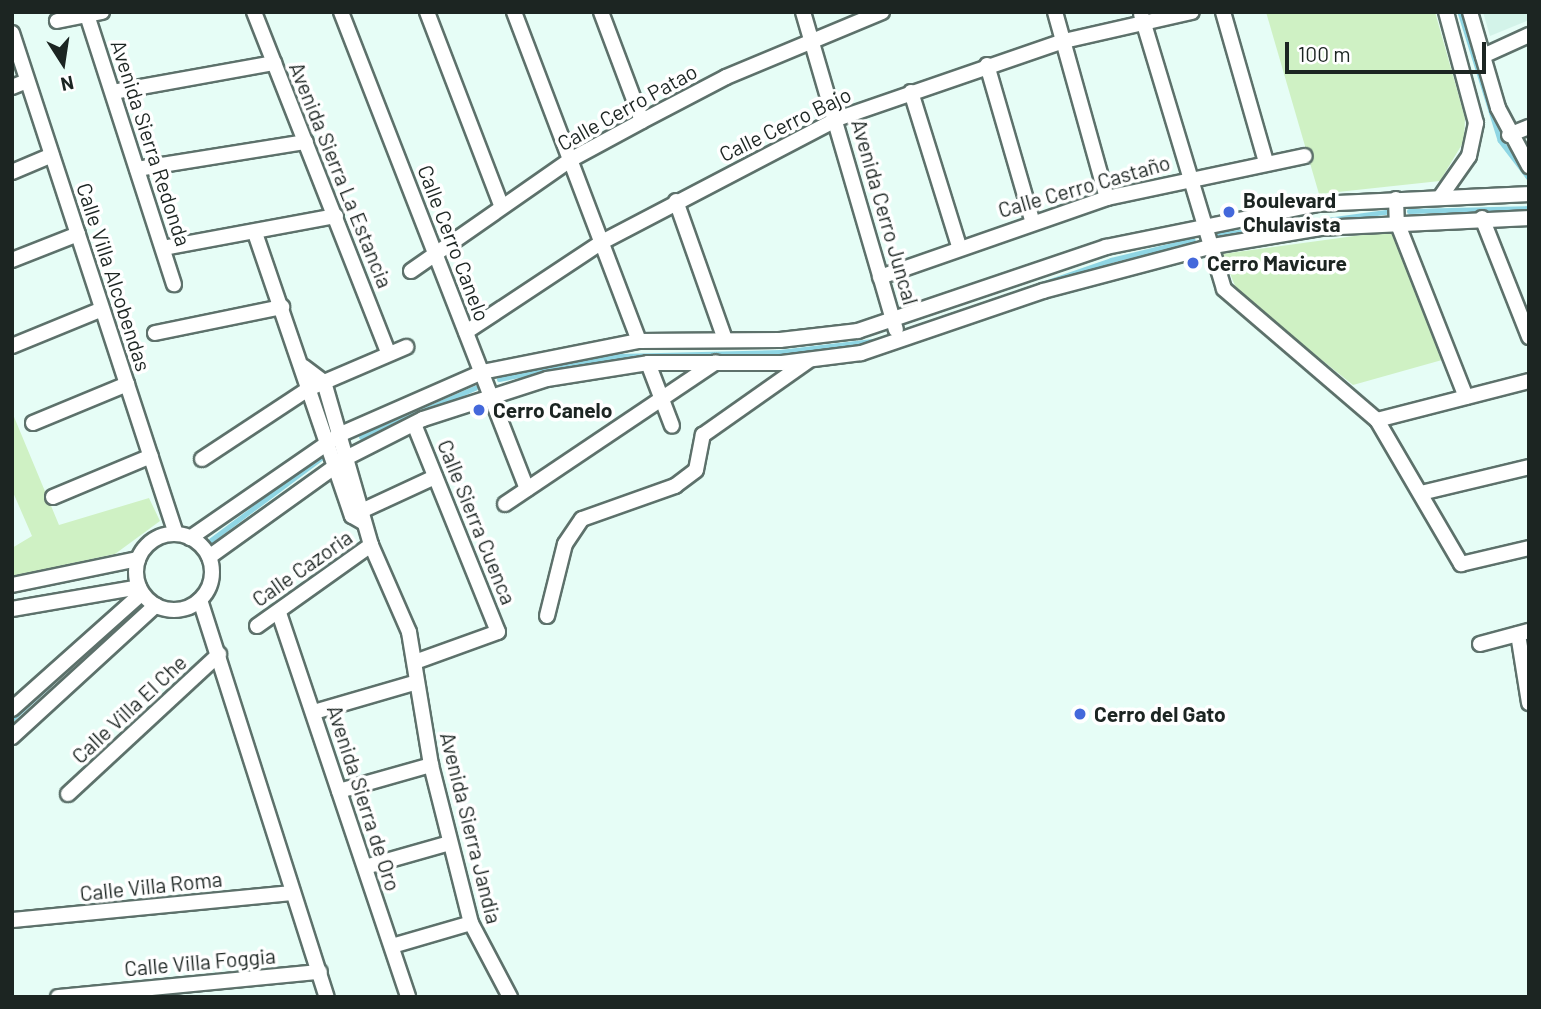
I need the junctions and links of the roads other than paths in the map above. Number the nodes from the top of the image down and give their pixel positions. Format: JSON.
{"nodes":[{"id":1,"x":254,"y":12,"type":"edge"},
{"id":2,"x":341,"y":12,"type":"edge"},
{"id":3,"x":427,"y":12,"type":"edge"},
{"id":4,"x":514,"y":12,"type":"edge"},
{"id":5,"x":601,"y":12,"type":"edge"},
{"id":6,"x":803,"y":12,"type":"edge"},
{"id":7,"x":882,"y":12,"type":"edge"},
{"id":8,"x":1055,"y":12,"type":"edge"},
{"id":9,"x":1192,"y":12,"type":"edge"},
{"id":10,"x":1223,"y":12,"type":"edge"},
{"id":11,"x":1446,"y":12,"type":"edge"},
{"id":12,"x":1470,"y":12,"type":"edge"},
{"id":13,"x":95,"y":14,"type":"edge"},
{"id":14,"x":1142,"y":16,"type":"edge"},
{"id":15,"x":57,"y":21,"type":"dead end"},
{"id":16,"x":12,"y":33,"type":"edge"},
{"id":17,"x":1529,"y":35,"type":"edge"},
{"id":18,"x":1064,"y":41,"type":"junction"},
{"id":19,"x":812,"y":42,"type":"junction"},
{"id":20,"x":1483,"y":56,"type":"junction"},
{"id":21,"x":274,"y":63,"type":"junction"},
{"id":22,"x":987,"y":65,"type":"junction"},
{"id":23,"x":27,"y":81,"type":"junction"},
{"id":24,"x":12,"y":87,"type":"edge"},
{"id":25,"x":113,"y":92,"type":"junction"},
{"id":26,"x":911,"y":92,"type":"junction"},
{"id":27,"x":837,"y":119,"type":"junction"},
{"id":28,"x":642,"y":121,"type":"junction"},
{"id":29,"x":1529,"y":127,"type":"edge"},
{"id":30,"x":1509,"y":135,"type":"junction"},
{"id":31,"x":306,"y":142,"type":"junction"},
{"id":32,"x":52,"y":155,"type":"junction"},
{"id":33,"x":1305,"y":156,"type":"dead end"},
{"id":34,"x":570,"y":160,"type":"junction"},
{"id":35,"x":1266,"y":162,"type":"junction"},
{"id":36,"x":1529,"y":166,"type":"edge"},
{"id":37,"x":137,"y":169,"type":"junction"},
{"id":38,"x":12,"y":172,"type":"edge"},
{"id":39,"x":1189,"y":177,"type":"junction"},
{"id":40,"x":1529,"y":194,"type":"edge"},
{"id":41,"x":1441,"y":196,"type":"junction"},
{"id":42,"x":1107,"y":198,"type":"junction"},
{"id":43,"x":1396,"y":199,"type":"junction"},
{"id":44,"x":676,"y":201,"type":"junction"},
{"id":45,"x":501,"y":205,"type":"junction"},
{"id":46,"x":336,"y":216,"type":"junction"},
{"id":47,"x":1482,"y":218,"type":"junction"},
{"id":48,"x":1529,"y":218,"type":"edge"},
{"id":49,"x":1032,"y":220,"type":"junction"},
{"id":50,"x":1397,"y":222,"type":"junction"},
{"id":51,"x":1206,"y":223,"type":"junction"},
{"id":52,"x":255,"y":233,"type":"junction"},
{"id":53,"x":78,"y":234,"type":"junction"},
{"id":54,"x":602,"y":242,"type":"junction"},
{"id":55,"x":959,"y":246,"type":"junction"},
{"id":56,"x":1213,"y":246,"type":"junction"},
{"id":57,"x":163,"y":248,"type":"junction"},
{"id":58,"x":435,"y":253,"type":"junction"},
{"id":59,"x":12,"y":260,"type":"edge"},
{"id":60,"x":411,"y":271,"type":"dead end"},
{"id":61,"x":880,"y":277,"type":"junction"},
{"id":62,"x":174,"y":284,"type":"dead end"},
{"id":63,"x":282,"y":307,"type":"junction"},
{"id":64,"x":102,"y":309,"type":"junction"},
{"id":65,"x":894,"y":323,"type":"junction"},
{"id":66,"x":466,"y":332,"type":"junction"},
{"id":67,"x":155,"y":333,"type":"dead end"},
{"id":68,"x":1529,"y":337,"type":"edge"},
{"id":69,"x":725,"y":339,"type":"junction"},
{"id":70,"x":639,"y":341,"type":"junction"},
{"id":71,"x":900,"y":343,"type":"junction"},
{"id":72,"x":12,"y":346,"type":"edge"},
{"id":73,"x":406,"y":347,"type":"dead end"},
{"id":74,"x":388,"y":353,"type":"junction"},
{"id":75,"x":810,"y":360,"type":"junction"},
{"id":76,"x":717,"y":361,"type":"junction"},
{"id":77,"x":648,"y":363,"type":"junction"},
{"id":78,"x":304,"y":367,"type":"junction"},
{"id":79,"x":482,"y":372,"type":"junction"},
{"id":80,"x":1529,"y":381,"type":"edge"},
{"id":81,"x":324,"y":382,"type":"junction"},
{"id":82,"x":127,"y":384,"type":"junction"},
{"id":83,"x":308,"y":389,"type":"junction"},
{"id":84,"x":490,"y":393,"type":"junction"},
{"id":85,"x":1466,"y":397,"type":"junction"},
{"id":86,"x":663,"y":400,"type":"junction"},
{"id":87,"x":1377,"y":420,"type":"junction"},
{"id":88,"x":33,"y":423,"type":"dead end"},
{"id":89,"x":414,"y":424,"type":"junction"},
{"id":90,"x":672,"y":426,"type":"dead end"},
{"id":91,"x":341,"y":434,"type":"junction"},
{"id":92,"x":327,"y":442,"type":"junction"},
{"id":93,"x":151,"y":456,"type":"junction"},
{"id":94,"x":348,"y":457,"type":"junction"},
{"id":95,"x":202,"y":459,"type":"dead end"},
{"id":96,"x":334,"y":466,"type":"junction"},
{"id":97,"x":1529,"y":467,"type":"edge"},
{"id":98,"x":435,"y":477,"type":"junction"},
{"id":99,"x":527,"y":489,"type":"junction"},
{"id":100,"x":1421,"y":493,"type":"junction"},
{"id":101,"x":53,"y":497,"type":"dead end"},
{"id":102,"x":505,"y":504,"type":"dead end"},
{"id":103,"x":360,"y":516,"type":"junction"},
{"id":104,"x":183,"y":536,"type":"junction"},
{"id":105,"x":371,"y":545,"type":"junction"},
{"id":106,"x":1529,"y":548,"type":"edge"},
{"id":107,"x":209,"y":557,"type":"junction"},
{"id":108,"x":138,"y":559,"type":"junction"},
{"id":109,"x":12,"y":585,"type":"edge"},
{"id":110,"x":141,"y":590,"type":"junction"},
{"id":111,"x":200,"y":600,"type":"junction"},
{"id":112,"x":156,"y":605,"type":"junction"},
{"id":113,"x":12,"y":609,"type":"edge"},
{"id":114,"x":279,"y":613,"type":"junction"},
{"id":115,"x":547,"y":616,"type":"dead end"},
{"id":116,"x":257,"y":626,"type":"dead end"},
{"id":117,"x":1523,"y":632,"type":"edge"},
{"id":118,"x":1480,"y":644,"type":"dead end"},
{"id":119,"x":219,"y":654,"type":"junction"},
{"id":120,"x":415,"y":662,"type":"junction"},
{"id":121,"x":414,"y":683,"type":"junction"},
{"id":122,"x":1529,"y":704,"type":"edge"},
{"id":123,"x":12,"y":709,"type":"edge"},
{"id":124,"x":314,"y":712,"type":"junction"},
{"id":125,"x":12,"y":737,"type":"edge"},
{"id":126,"x":431,"y":765,"type":"junction"},
{"id":127,"x":339,"y":791,"type":"junction"},
{"id":128,"x":68,"y":794,"type":"dead end"},
{"id":129,"x":450,"y":843,"type":"junction"},
{"id":130,"x":365,"y":867,"type":"junction"},
{"id":131,"x":293,"y":893,"type":"junction"},
{"id":132,"x":12,"y":920,"type":"edge"},
{"id":133,"x":471,"y":923,"type":"junction"},
{"id":134,"x":392,"y":946,"type":"junction"},
{"id":135,"x":320,"y":972,"type":"junction"},
{"id":136,"x":507,"y":996,"type":"edge"},
{"id":137,"x":58,"y":997,"type":"edge"},
{"id":138,"x":327,"y":997,"type":"edge"},
{"id":139,"x":408,"y":997,"type":"edge"}],
"edges":[{"from":1,"to":21,"type":"street","name":"Avenida Sierra La Estancia"},
{"from":2,"to":58,"type":"street","name":"Calle Cerro Canelo"},
{"from":3,"to":45,"type":"street"},
{"from":4,"to":34,"type":"street"},
{"from":5,"to":28,"type":"street"},
{"from":6,"to":19,"type":"street","name":"Avenida Cerro Juncal"},
{"from":7,"to":19,"type":"street","name":"Calle Cerro Patao"},
{"from":8,"to":18,"type":"street"},
{"from":9,"to":14,"type":"street","name":"Calle Cerro Bajo"},
{"from":10,"to":35,"type":"street"},
{"from":11,"to":41,"type":"street"},
{"from":12,"to":20,"type":"street"},
{"from":13,"to":15,"type":"street"},
{"from":13,"to":25,"type":"street","name":"Avenida Sierra Redonda"},
{"from":14,"to":18,"type":"street","name":"Calle Cerro Bajo"},
{"from":14,"to":39,"type":"street"},
{"from":16,"to":23,"type":"street","name":"Calle Villa Alcobendas"},
{"from":17,"to":20,"type":"street"},
{"from":18,"to":22,"type":"street","name":"Calle Cerro Bajo"},
{"from":18,"to":42,"type":"street"},
{"from":19,"to":27,"type":"street","name":"Avenida Cerro Juncal"},
{"from":19,"to":28,"type":"street","name":"Calle Cerro Patao"},
{"from":20,"to":30,"type":"street"},
{"from":21,"to":25,"type":"street"},
{"from":21,"to":31,"type":"street","name":"Avenida Sierra La Estancia"},
{"from":22,"to":26,"type":"street","name":"Calle Cerro Bajo"},
{"from":22,"to":49,"type":"street"},
{"from":23,"to":24,"type":"street"},
{"from":23,"to":32,"type":"street","name":"Calle Villa Alcobendas"},
{"from":25,"to":37,"type":"street","name":"Avenida Sierra Redonda"},
{"from":26,"to":27,"type":"street","name":"Calle Cerro Bajo"},
{"from":26,"to":55,"type":"street"},
{"from":27,"to":44,"type":"street","name":"Calle Cerro Bajo"},
{"from":27,"to":61,"type":"street","name":"Avenida Cerro Juncal"},
{"from":28,"to":34,"type":"street","name":"Calle Cerro Patao"},
{"from":29,"to":30,"type":"street"},
{"from":30,"to":36,"type":"street"},
{"from":31,"to":37,"type":"street"},
{"from":31,"to":46,"type":"street","name":"Avenida Sierra La Estancia"},
{"from":32,"to":38,"type":"street"},
{"from":32,"to":53,"type":"street","name":"Calle Villa Alcobendas"},
{"from":33,"to":35,"type":"street","name":"Calle Cerro Castaño"},
{"from":34,"to":45,"type":"street","name":"Calle Cerro Patao"},
{"from":34,"to":54,"type":"street"},
{"from":35,"to":39,"type":"street","name":"Calle Cerro Castaño"},
{"from":37,"to":57,"type":"street","name":"Avenida Sierra Redonda"},
{"from":39,"to":42,"type":"street","name":"Calle Cerro Castaño"},
{"from":39,"to":51,"type":"street"},
{"from":40,"to":41,"type":"street"},
{"from":41,"to":43,"type":"street"},
{"from":42,"to":49,"type":"street","name":"Calle Cerro Castaño"},
{"from":43,"to":50,"type":"street"},
{"from":43,"to":51,"type":"street"},
{"from":44,"to":54,"type":"street","name":"Calle Cerro Bajo"},
{"from":44,"to":69,"type":"street"},
{"from":45,"to":58,"type":"street","name":"Calle Cerro Patao"},
{"from":46,"to":52,"type":"street"},
{"from":46,"to":74,"type":"street","name":"Avenida Sierra La Estancia"},
{"from":47,"to":48,"type":"street"},
{"from":47,"to":50,"type":"street"},
{"from":47,"to":68,"type":"street"},
{"from":49,"to":55,"type":"street","name":"Calle Cerro Castaño"},
{"from":50,"to":56,"type":"street"},
{"from":50,"to":85,"type":"street"},
{"from":51,"to":56,"type":"street"},
{"from":51,"to":65,"type":"street"},
{"from":52,"to":57,"type":"street"},
{"from":52,"to":63,"type":"street"},
{"from":53,"to":59,"type":"street"},
{"from":53,"to":64,"type":"street","name":"Calle Villa Alcobendas"},
{"from":54,"to":66,"type":"street","name":"Calle Cerro Bajo"},
{"from":54,"to":70,"type":"street"},
{"from":55,"to":61,"type":"street","name":"Calle Cerro Castaño"},
{"from":56,"to":71,"type":"street"},
{"from":56,"to":87,"type":"street"},
{"from":57,"to":62,"type":"street","name":"Avenida Sierra Redonda"},
{"from":58,"to":60,"type":"street","name":"Calle Cerro Patao"},
{"from":58,"to":66,"type":"street","name":"Calle Cerro Canelo"},
{"from":61,"to":65,"type":"street","name":"Avenida Cerro Juncal"},
{"from":63,"to":67,"type":"street"},
{"from":63,"to":78,"type":"street"},
{"from":64,"to":72,"type":"street"},
{"from":64,"to":82,"type":"street","name":"Calle Villa Alcobendas"},
{"from":65,"to":69,"type":"street"},
{"from":65,"to":71,"type":"street","name":"Avenida Cerro Juncal"},
{"from":66,"to":79,"type":"street","name":"Calle Cerro Canelo"},
{"from":69,"to":70,"type":"street"},
{"from":70,"to":79,"type":"street"},
{"from":71,"to":75,"type":"street"},
{"from":73,"to":74,"type":"street"},
{"from":74,"to":81,"type":"street"},
{"from":75,"to":76,"type":"street"},
{"from":75,"to":115,"type":"street"},
{"from":76,"to":77,"type":"street"},
{"from":76,"to":86,"type":"street"},
{"from":77,"to":84,"type":"street"},
{"from":77,"to":86,"type":"street"},
{"from":78,"to":81,"type":"street"},
{"from":78,"to":83,"type":"street"},
{"from":79,"to":84,"type":"street","name":"Calle Cerro Canelo"},
{"from":79,"to":91,"type":"street"},
{"from":80,"to":85,"type":"street"},
{"from":81,"to":83,"type":"street"},
{"from":81,"to":91,"type":"street"},
{"from":82,"to":88,"type":"street"},
{"from":82,"to":93,"type":"street","name":"Calle Villa Alcobendas"},
{"from":83,"to":92,"type":"street"},
{"from":83,"to":95,"type":"street"},
{"from":84,"to":89,"type":"street"},
{"from":84,"to":99,"type":"street","name":"Calle Cerro Canelo"},
{"from":85,"to":87,"type":"street"},
{"from":86,"to":90,"type":"street"},
{"from":86,"to":99,"type":"street"},
{"from":87,"to":100,"type":"street"},
{"from":89,"to":94,"type":"street"},
{"from":89,"to":98,"type":"street","name":"Calle Sierra Cuenca"},
{"from":91,"to":92,"type":"street"},
{"from":91,"to":94,"type":"street"},
{"from":92,"to":96,"type":"street"},
{"from":92,"to":104,"type":"street"},
{"from":93,"to":101,"type":"street"},
{"from":93,"to":104,"type":"street","name":"Calle Villa Alcobendas"},
{"from":94,"to":96,"type":"street"},
{"from":94,"to":103,"type":"street"},
{"from":96,"to":103,"type":"street"},
{"from":96,"to":107,"type":"street"},
{"from":97,"to":100,"type":"street"},
{"from":98,"to":103,"type":"street"},
{"from":98,"to":120,"type":"street","name":"Calle Sierra Cuenca"},
{"from":99,"to":102,"type":"street"},
{"from":100,"to":106,"type":"street"},
{"from":103,"to":105,"type":"street","name":"Avenida Sierra Jandia"},
{"from":104,"to":107,"type":"street"},
{"from":104,"to":108,"type":"street"},
{"from":105,"to":114,"type":"street","name":"Calle Cazoria"},
{"from":105,"to":120,"type":"street","name":"Avenida Sierra Jandia"},
{"from":107,"to":111,"type":"street"},
{"from":108,"to":109,"type":"street"},
{"from":108,"to":110,"type":"street"},
{"from":110,"to":112,"type":"street"},
{"from":110,"to":113,"type":"street"},
{"from":110,"to":123,"type":"street"},
{"from":111,"to":112,"type":"street"},
{"from":111,"to":119,"type":"street"},
{"from":112,"to":125,"type":"street"},
{"from":114,"to":116,"type":"street","name":"Calle Cazoria"},
{"from":114,"to":124,"type":"street","name":"Avenida Sierra de Oro"},
{"from":117,"to":118,"type":"street"},
{"from":117,"to":122,"type":"street"},
{"from":119,"to":128,"type":"street","name":"Calle Villa El Che"},
{"from":119,"to":131,"type":"street"},
{"from":120,"to":121,"type":"street","name":"Avenida Sierra Jandia"},
{"from":121,"to":124,"type":"street"},
{"from":121,"to":126,"type":"street","name":"Avenida Sierra Jandia"},
{"from":124,"to":127,"type":"street","name":"Avenida Sierra de Oro"},
{"from":126,"to":127,"type":"street"},
{"from":126,"to":129,"type":"street","name":"Avenida Sierra Jandia"},
{"from":127,"to":130,"type":"street","name":"Avenida Sierra de Oro"},
{"from":129,"to":130,"type":"street"},
{"from":129,"to":133,"type":"street","name":"Avenida Sierra Jandia"},
{"from":130,"to":134,"type":"street","name":"Avenida Sierra de Oro"},
{"from":131,"to":132,"type":"street","name":"Calle Villa Roma"},
{"from":131,"to":135,"type":"street"},
{"from":133,"to":134,"type":"street"},
{"from":133,"to":136,"type":"street","name":"Avenida Sierra Jandia"},
{"from":134,"to":139,"type":"street","name":"Avenida Sierra de Oro"},
{"from":135,"to":137,"type":"street","name":"Calle Villa Foggia"},
{"from":135,"to":138,"type":"street"}]}
